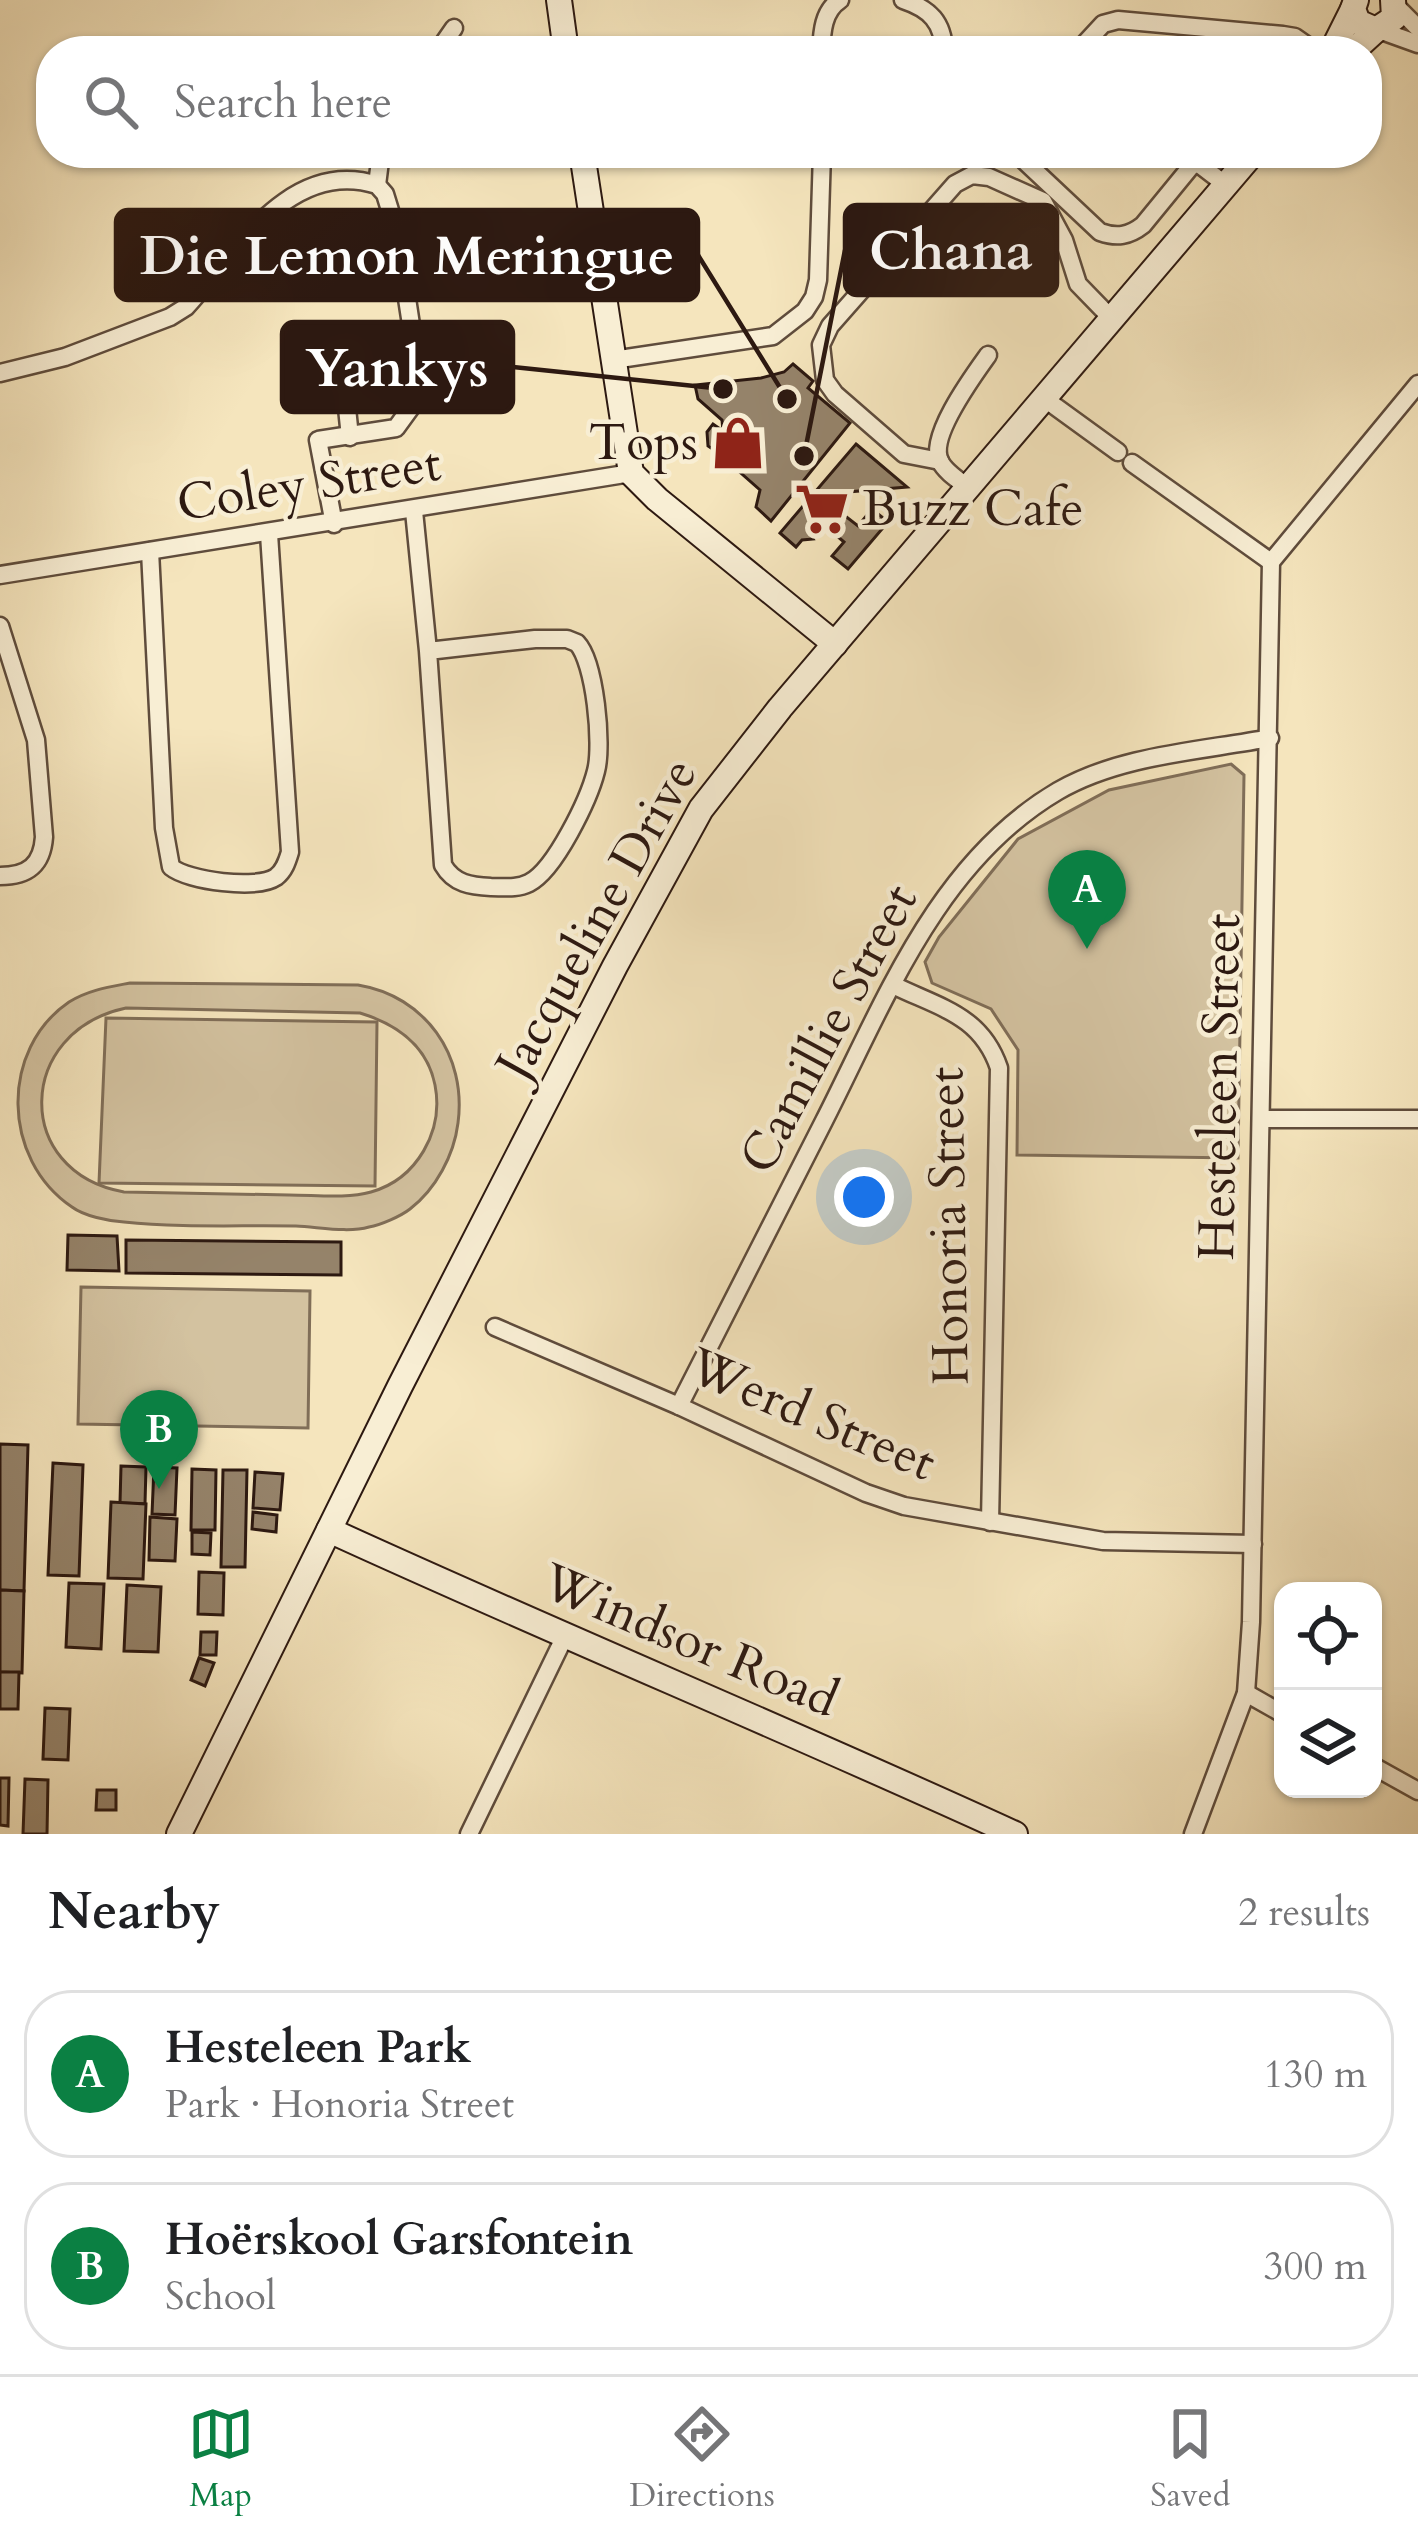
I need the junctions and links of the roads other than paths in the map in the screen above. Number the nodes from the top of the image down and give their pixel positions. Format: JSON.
{"nodes":[{"id":1,"x":559,"y":0,"type":"edge"},
{"id":2,"x":840,"y":0,"type":"edge"},
{"id":3,"x":903,"y":0,"type":"edge"},
{"id":4,"x":1394,"y":2,"type":"edge"},
{"id":5,"x":1355,"y":4,"type":"edge"},
{"id":6,"x":454,"y":28,"type":"dead end"},
{"id":7,"x":1418,"y":28,"type":"edge"},
{"id":8,"x":1377,"y":30,"type":"junction"},
{"id":9,"x":448,"y":36,"type":"edge"},
{"id":10,"x":564,"y":36,"type":"edge"},
{"id":11,"x":823,"y":36,"type":"edge"},
{"id":12,"x":941,"y":36,"type":"edge"},
{"id":13,"x":1092,"y":36,"type":"edge"},
{"id":14,"x":1289,"y":36,"type":"edge"},
{"id":15,"x":1339,"y":36,"type":"edge"},
{"id":16,"x":1370,"y":36,"type":"edge"},
{"id":17,"x":1418,"y":44,"type":"edge"},
{"id":18,"x":379,"y":168,"type":"edge"},
{"id":19,"x":584,"y":168,"type":"edge"},
{"id":20,"x":821,"y":168,"type":"edge"},
{"id":21,"x":1032,"y":168,"type":"edge"},
{"id":22,"x":1189,"y":168,"type":"edge"},
{"id":23,"x":1204,"y":168,"type":"edge"},
{"id":24,"x":1240,"y":168,"type":"edge"},
{"id":25,"x":376,"y":185,"type":"junction"},
{"id":26,"x":1226,"y":185,"type":"junction"},
{"id":27,"x":468,"y":224,"type":"dead end"},
{"id":28,"x":397,"y":233,"type":"junction"},
{"id":29,"x":1112,"y":319,"type":"junction"},
{"id":30,"x":988,"y":356,"type":"dead end"},
{"id":31,"x":471,"y":358,"type":"dead end"},
{"id":32,"x":376,"y":361,"type":"dead end"},
{"id":33,"x":613,"y":361,"type":"junction"},
{"id":34,"x":416,"y":362,"type":"junction"},
{"id":35,"x":0,"y":373,"type":"edge"},
{"id":36,"x":1418,"y":384,"type":"edge"},
{"id":37,"x":1045,"y":399,"type":"junction"},
{"id":38,"x":350,"y":437,"type":"junction"},
{"id":39,"x":940,"y":461,"type":"junction"},
{"id":40,"x":631,"y":473,"type":"junction"},
{"id":41,"x":969,"y":488,"type":"junction"},
{"id":42,"x":414,"y":511,"type":"junction"},
{"id":43,"x":334,"y":524,"type":"junction"},
{"id":44,"x":268,"y":534,"type":"junction"},
{"id":45,"x":150,"y":550,"type":"junction"},
{"id":46,"x":1271,"y":562,"type":"junction"},
{"id":47,"x":0,"y":575,"type":"edge"},
{"id":48,"x":0,"y":626,"type":"edge"},
{"id":49,"x":836,"y":644,"type":"junction"},
{"id":50,"x":428,"y":651,"type":"junction"},
{"id":51,"x":1270,"y":738,"type":"junction"},
{"id":52,"x":0,"y":876,"type":"edge"},
{"id":53,"x":893,"y":985,"type":"junction"},
{"id":54,"x":1261,"y":1119,"type":"junction"},
{"id":55,"x":1418,"y":1119,"type":"edge"},
{"id":56,"x":496,"y":1327,"type":"dead end"},
{"id":57,"x":679,"y":1406,"type":"junction"},
{"id":58,"x":990,"y":1522,"type":"junction"},
{"id":59,"x":329,"y":1530,"type":"junction"},
{"id":60,"x":1252,"y":1544,"type":"junction"},
{"id":61,"x":564,"y":1638,"type":"junction"},
{"id":62,"x":1246,"y":1693,"type":"junction"},
{"id":63,"x":1274,"y":1709,"type":"edge"},
{"id":64,"x":1382,"y":1771,"type":"edge"},
{"id":65,"x":1418,"y":1791,"type":"edge"},
{"id":66,"x":179,"y":1834,"type":"edge"},
{"id":67,"x":469,"y":1834,"type":"edge"},
{"id":68,"x":1015,"y":1834,"type":"edge"},
{"id":69,"x":1193,"y":1834,"type":"edge"}],
"edges":[{"from":1,"to":10,"type":"street"},
{"from":2,"to":11,"type":"street"},
{"from":3,"to":12,"type":"street"},
{"from":4,"to":7,"type":"street"},
{"from":4,"to":8,"type":"street"},
{"from":5,"to":8,"type":"street"},
{"from":5,"to":15,"type":"street"},
{"from":6,"to":9,"type":"street"},
{"from":8,"to":16,"type":"street"},
{"from":8,"to":17,"type":"street"},
{"from":13,"to":14,"type":"street"},
{"from":18,"to":25,"type":"street"},
{"from":19,"to":33,"type":"street"},
{"from":20,"to":33,"type":"street"},
{"from":21,"to":22,"type":"street"},
{"from":23,"to":26,"type":"street"},
{"from":24,"to":26,"type":"street","name":"Jacqueline Drive"},
{"from":25,"to":28,"type":"street"},
{"from":25,"to":35,"type":"street"},
{"from":26,"to":29,"type":"street","name":"Jacqueline Drive"},
{"from":27,"to":28,"type":"street"},
{"from":28,"to":34,"type":"street"},
{"from":29,"to":37,"type":"street","name":"Jacqueline Drive"},
{"from":29,"to":39,"type":"street"},
{"from":30,"to":39,"type":"street"},
{"from":31,"to":34,"type":"street"},
{"from":32,"to":38,"type":"street"},
{"from":33,"to":40,"type":"street"},
{"from":34,"to":38,"type":"street"},
{"from":36,"to":46,"type":"street"},
{"from":37,"to":41,"type":"street","name":"Jacqueline Drive"},
{"from":37,"to":46,"type":"street"},
{"from":38,"to":43,"type":"street"},
{"from":39,"to":41,"type":"street"},
{"from":40,"to":42,"type":"street","name":"Coley Street"},
{"from":40,"to":49,"type":"street"},
{"from":41,"to":49,"type":"street","name":"Jacqueline Drive"},
{"from":42,"to":43,"type":"street","name":"Coley Street"},
{"from":42,"to":50,"type":"street"},
{"from":43,"to":44,"type":"street","name":"Coley Street"},
{"from":44,"to":45,"type":"street","name":"Coley Street"},
{"from":44,"to":45,"type":"street"},
{"from":45,"to":47,"type":"street","name":"Coley Street"},
{"from":46,"to":51,"type":"street","name":"Hesteleen Street"},
{"from":48,"to":52,"type":"street"},
{"from":49,"to":59,"type":"street","name":"Jacqueline Drive"},
{"from":50,"to":50,"type":"street"},
{"from":51,"to":53,"type":"street","name":"Camillie Street"},
{"from":51,"to":54,"type":"street","name":"Hesteleen Street"},
{"from":53,"to":57,"type":"street","name":"Camillie Street"},
{"from":53,"to":58,"type":"street","name":"Honoria Street"},
{"from":54,"to":55,"type":"street"},
{"from":54,"to":60,"type":"street","name":"Hesteleen Street"},
{"from":56,"to":57,"type":"street","name":"Werd Street"},
{"from":57,"to":58,"type":"street","name":"Werd Street"},
{"from":58,"to":60,"type":"street","name":"Werd Street"},
{"from":59,"to":61,"type":"street","name":"Windsor Road"},
{"from":59,"to":66,"type":"street","name":"Jacqueline Drive"},
{"from":60,"to":62,"type":"street","name":"Hesteleen Street"},
{"from":61,"to":67,"type":"street"},
{"from":61,"to":68,"type":"street","name":"Windsor Road"},
{"from":62,"to":63,"type":"street"},
{"from":62,"to":69,"type":"street","name":"Hesteleen Street"},
{"from":64,"to":65,"type":"street"}]}
